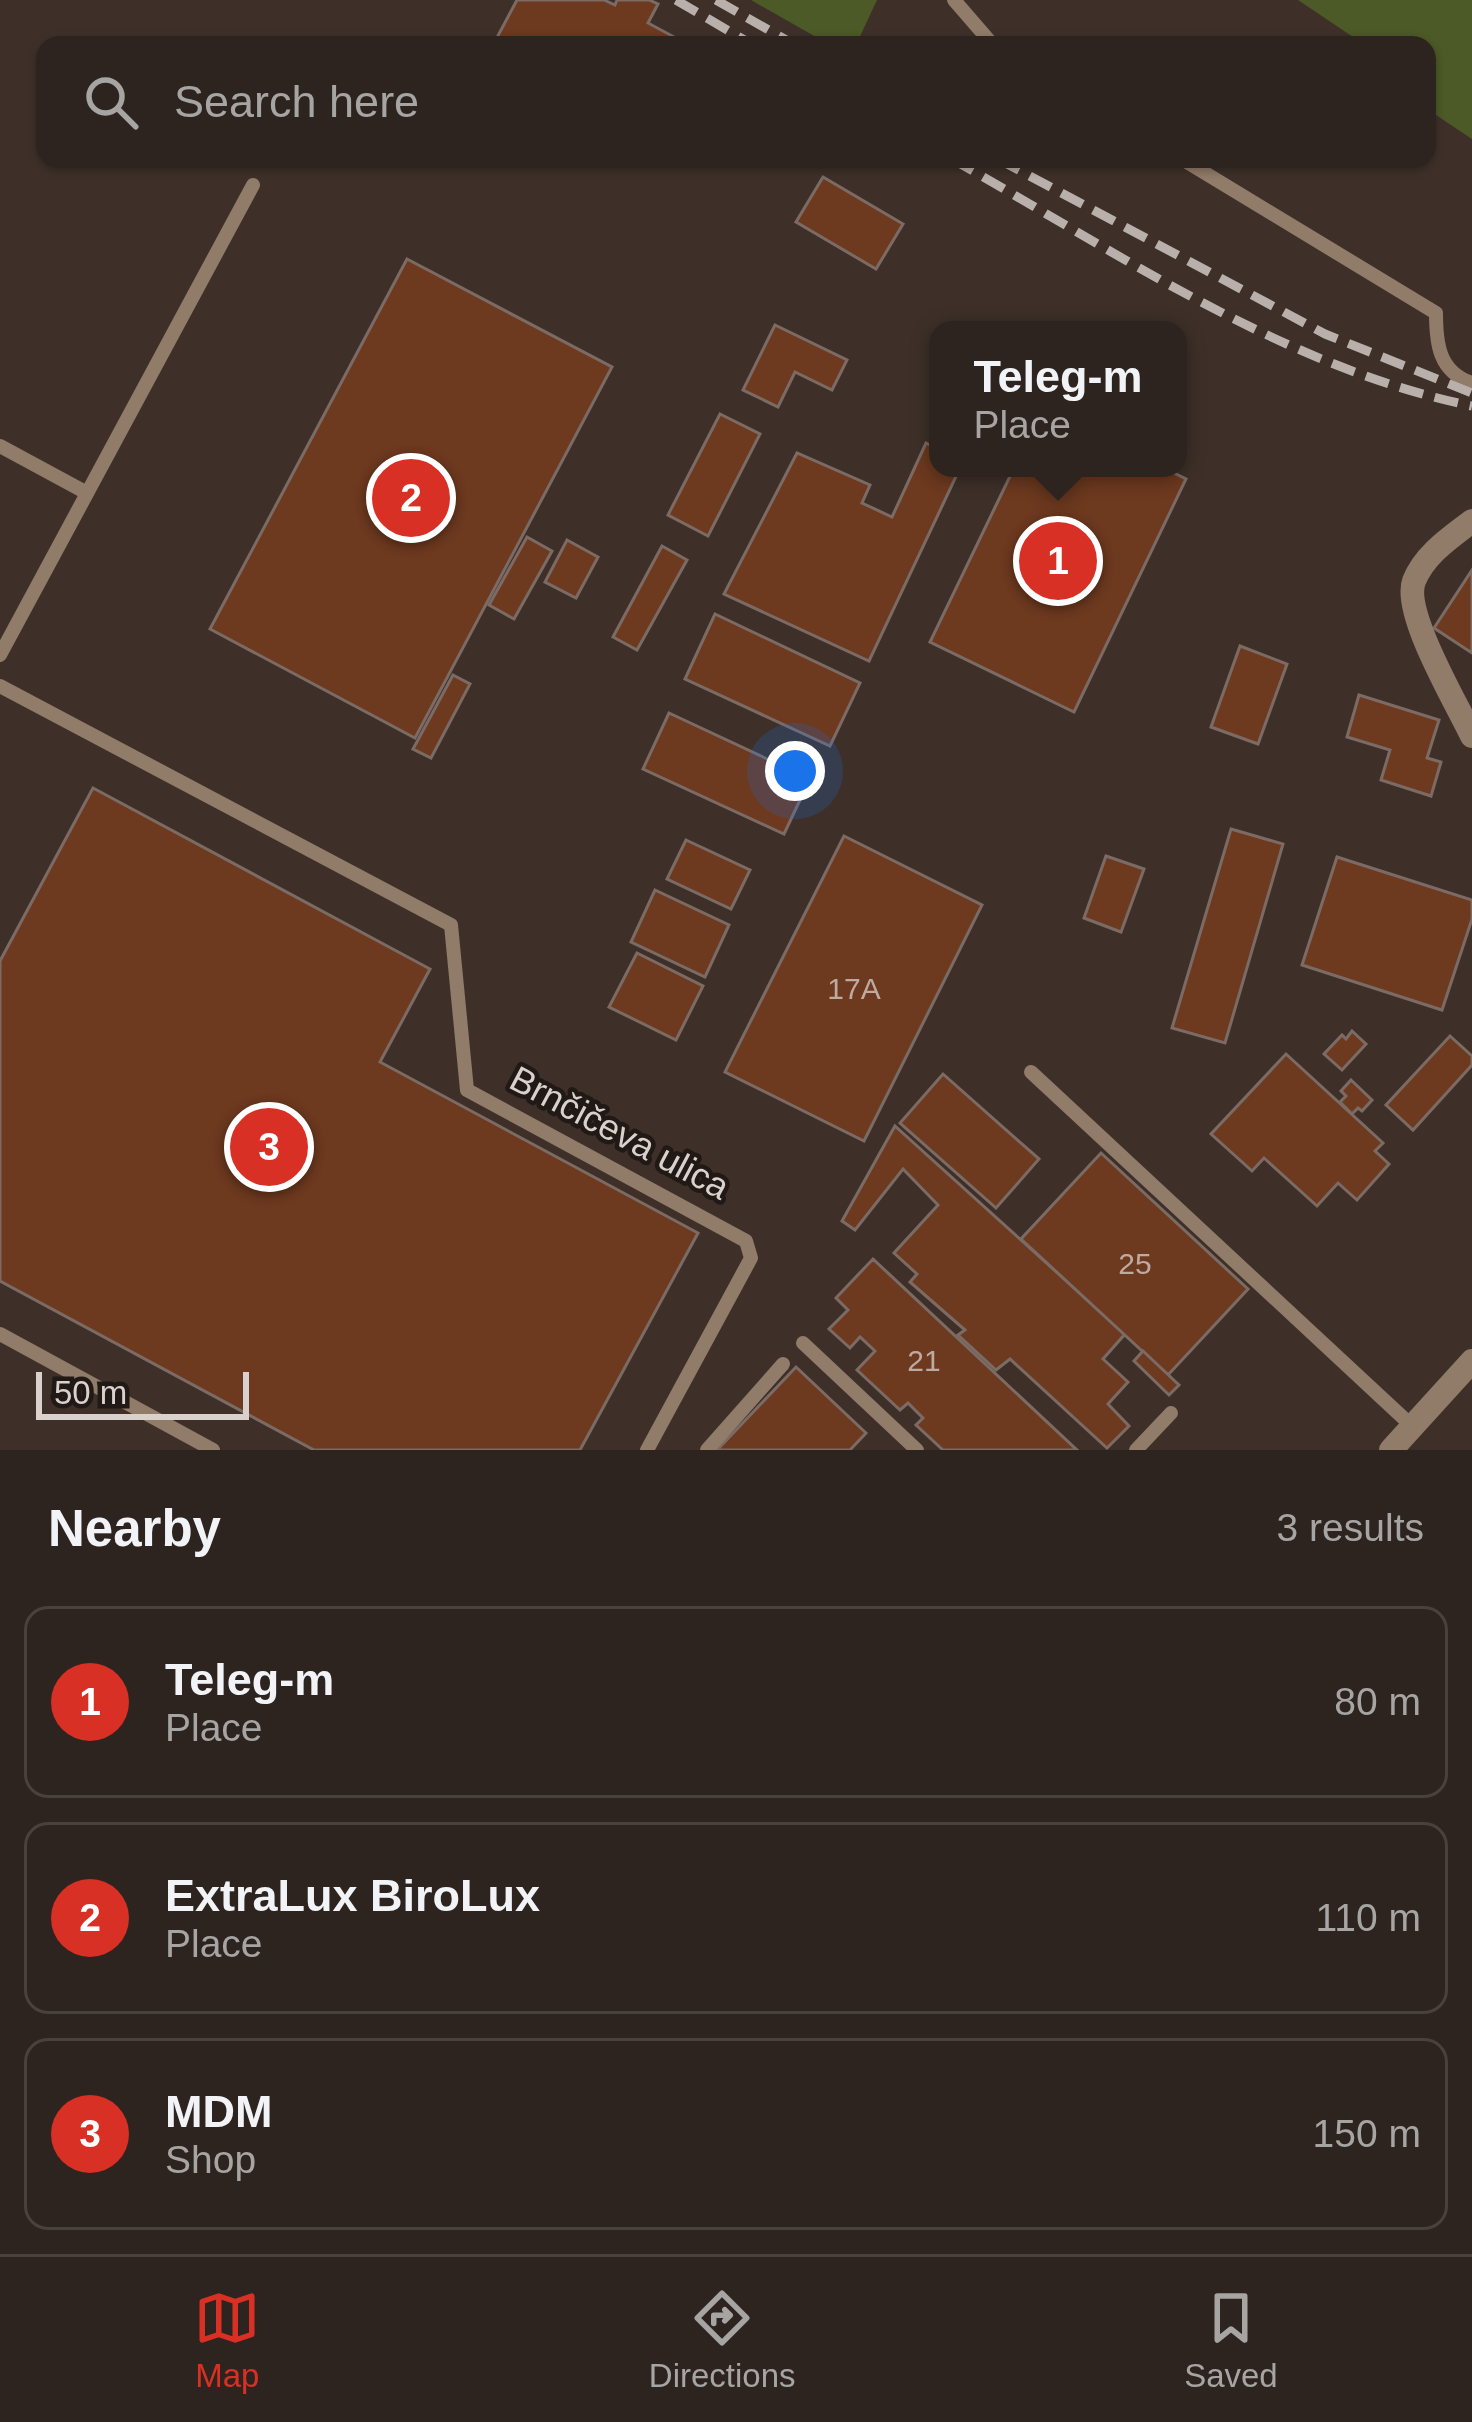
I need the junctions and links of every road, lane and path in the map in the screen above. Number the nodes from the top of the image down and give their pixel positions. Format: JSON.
{"nodes":[{"id":1,"x":954,"y":0,"type":"edge"},
{"id":2,"x":984,"y":36,"type":"edge"},
{"id":3,"x":1197,"y":168,"type":"edge"},
{"id":4,"x":253,"y":185,"type":"dead end"},
{"id":5,"x":1472,"y":383,"type":"edge"},
{"id":6,"x":0,"y":446,"type":"edge"},
{"id":7,"x":87,"y":493,"type":"junction"},
{"id":8,"x":1472,"y":521,"type":"edge"},
{"id":9,"x":0,"y":655,"type":"edge"},
{"id":10,"x":0,"y":686,"type":"edge"},
{"id":11,"x":1472,"y":736,"type":"edge"},
{"id":12,"x":1031,"y":1072,"type":"dead end"},
{"id":13,"x":0,"y":1334,"type":"edge"},
{"id":14,"x":803,"y":1343,"type":"dead end"},
{"id":15,"x":1472,"y":1360,"type":"edge"},
{"id":16,"x":783,"y":1364,"type":"dead end"},
{"id":17,"x":1171,"y":1413,"type":"dead end"},
{"id":18,"x":1412,"y":1426,"type":"junction"},
{"id":19,"x":213,"y":1450,"type":"edge"},
{"id":20,"x":646,"y":1450,"type":"edge"},
{"id":21,"x":706,"y":1450,"type":"edge"},
{"id":22,"x":917,"y":1450,"type":"edge"},
{"id":23,"x":1136,"y":1450,"type":"edge"},
{"id":24,"x":1391,"y":1450,"type":"edge"}],
"edges":[{"from":1,"to":2,"type":"lane"},
{"from":3,"to":5,"type":"lane"},
{"from":4,"to":7,"type":"lane"},
{"from":6,"to":7,"type":"lane"},
{"from":7,"to":9,"type":"lane"},
{"from":8,"to":11,"type":"street"},
{"from":10,"to":20,"type":"lane","name":"Brnčičeva ulica"},
{"from":12,"to":18,"type":"lane"},
{"from":13,"to":19,"type":"lane"},
{"from":14,"to":22,"type":"lane"},
{"from":15,"to":18,"type":"street"},
{"from":16,"to":21,"type":"lane"},
{"from":17,"to":23,"type":"lane"},
{"from":18,"to":24,"type":"street"}]}
